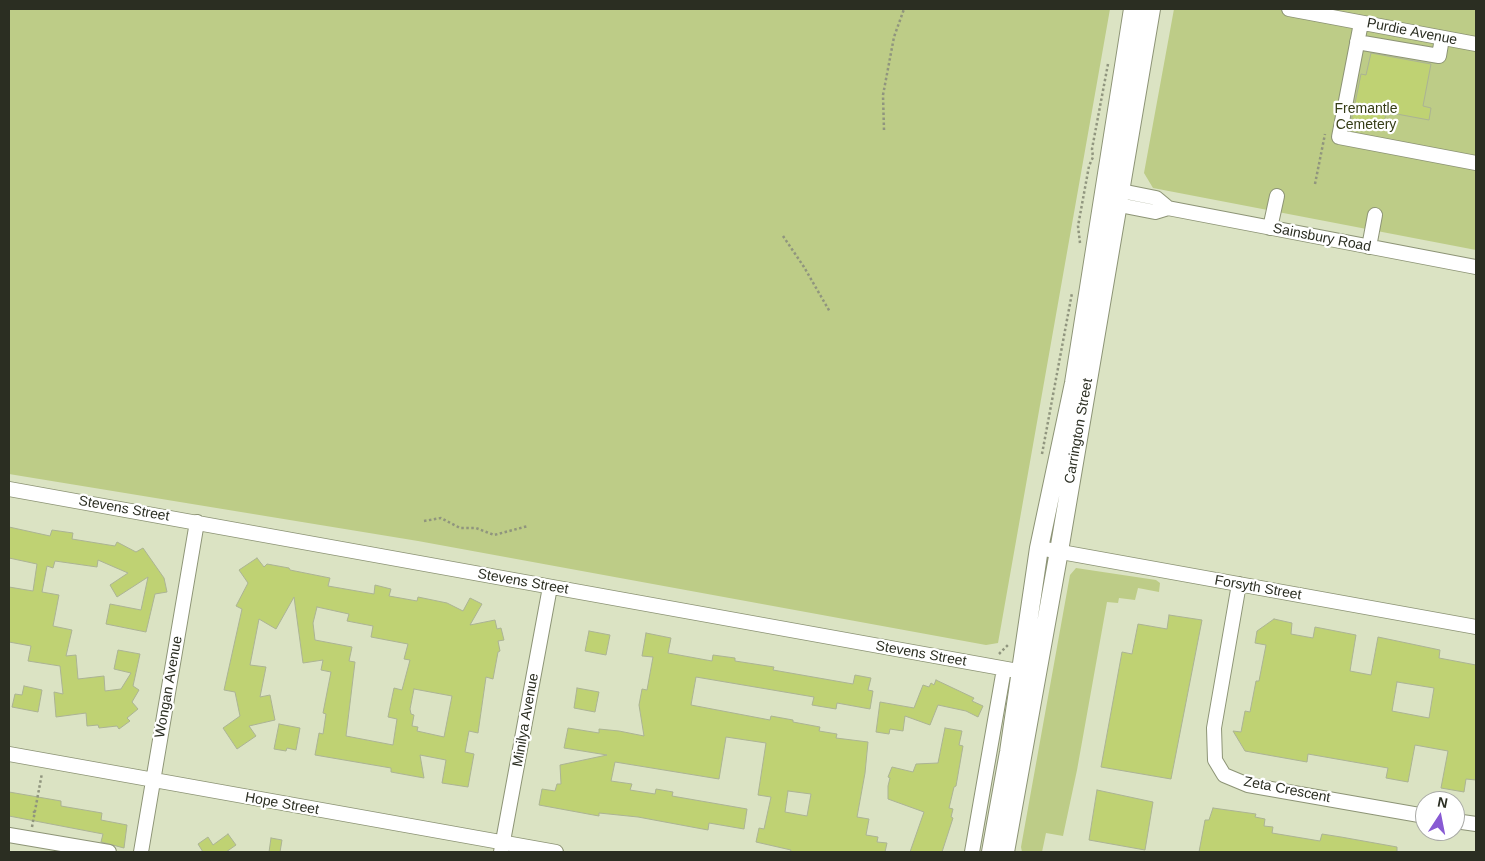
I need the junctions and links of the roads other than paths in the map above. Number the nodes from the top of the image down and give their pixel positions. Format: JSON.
{"nodes":[{"id":1,"x":1134,"y":9,"type":"edge"},
{"id":2,"x":1151,"y":9,"type":"edge"},
{"id":3,"x":1289,"y":9,"type":"edge"},
{"id":4,"x":1361,"y":22,"type":"junction"},
{"id":5,"x":1442,"y":38,"type":"junction"},
{"id":6,"x":1357,"y":42,"type":"junction"},
{"id":7,"x":1476,"y":44,"type":"edge"},
{"id":8,"x":1476,"y":163,"type":"edge"},
{"id":9,"x":1110,"y":196,"type":"junction"},
{"id":10,"x":1276,"y":196,"type":"dead end"},
{"id":11,"x":1375,"y":215,"type":"dead end"},
{"id":12,"x":1270,"y":228,"type":"junction"},
{"id":13,"x":1369,"y":247,"type":"junction"},
{"id":14,"x":1476,"y":267,"type":"edge"},
{"id":15,"x":9,"y":489,"type":"edge"},
{"id":16,"x":197,"y":522,"type":"junction"},
{"id":17,"x":1039,"y":548,"type":"junction"},
{"id":18,"x":1059,"y":551,"type":"junction"},
{"id":19,"x":1238,"y":584,"type":"junction"},
{"id":20,"x":550,"y":587,"type":"junction"},
{"id":21,"x":1476,"y":627,"type":"edge"},
{"id":22,"x":1014,"y":671,"type":"junction"},
{"id":23,"x":9,"y":754,"type":"edge"},
{"id":24,"x":154,"y":781,"type":"junction"},
{"id":25,"x":1415,"y":814,"type":"edge"},
{"id":26,"x":9,"y":835,"type":"edge"},
{"id":27,"x":502,"y":848,"type":"edge"},
{"id":28,"x":109,"y":852,"type":"edge"},
{"id":29,"x":141,"y":852,"type":"edge"},
{"id":30,"x":556,"y":852,"type":"edge"},
{"id":31,"x":972,"y":852,"type":"edge"},
{"id":32,"x":990,"y":852,"type":"edge"},
{"id":33,"x":1005,"y":852,"type":"edge"}],
"edges":[{"from":1,"to":9,"type":"main road","name":"Carrington Street"},
{"from":2,"to":9,"type":"main road","name":"Carrington Street"},
{"from":3,"to":4,"type":"street","name":"Purdie Avenue"},
{"from":4,"to":5,"type":"street","name":"Purdie Avenue"},
{"from":4,"to":6,"type":"street"},
{"from":5,"to":6,"type":"street"},
{"from":5,"to":7,"type":"street","name":"Purdie Avenue"},
{"from":6,"to":8,"type":"street"},
{"from":9,"to":12,"type":"street","name":"Sainsbury Road"},
{"from":9,"to":17,"type":"main road","name":"Carrington Street"},
{"from":9,"to":18,"type":"main road","name":"Carrington Street"},
{"from":10,"to":12,"type":"street"},
{"from":11,"to":13,"type":"street"},
{"from":12,"to":13,"type":"street","name":"Sainsbury Road"},
{"from":13,"to":14,"type":"street","name":"Sainsbury Road"},
{"from":15,"to":16,"type":"street","name":"Stevens Street"},
{"from":16,"to":20,"type":"street","name":"Stevens Street"},
{"from":16,"to":24,"type":"street","name":"Wongan Avenue"},
{"from":17,"to":18,"type":"street","name":"Forsyth Street"},
{"from":17,"to":22,"type":"main road","name":"Carrington Street"},
{"from":18,"to":19,"type":"street","name":"Forsyth Street"},
{"from":18,"to":22,"type":"main road","name":"Carrington Street"},
{"from":19,"to":21,"type":"street","name":"Forsyth Street"},
{"from":19,"to":25,"type":"street","name":"Zeta Crescent"},
{"from":20,"to":22,"type":"street","name":"Stevens Street"},
{"from":20,"to":27,"type":"street","name":"Minilya Avenue"},
{"from":22,"to":31,"type":"street"},
{"from":22,"to":32,"type":"main road","name":"Carrington Street"},
{"from":22,"to":33,"type":"main road","name":"Carrington Street"},
{"from":23,"to":24,"type":"street","name":"Hope Street"},
{"from":24,"to":27,"type":"street","name":"Hope Street"},
{"from":24,"to":29,"type":"street","name":"Wongan Avenue"},
{"from":26,"to":28,"type":"street"},
{"from":27,"to":30,"type":"street","name":"Hope Street"}]}
